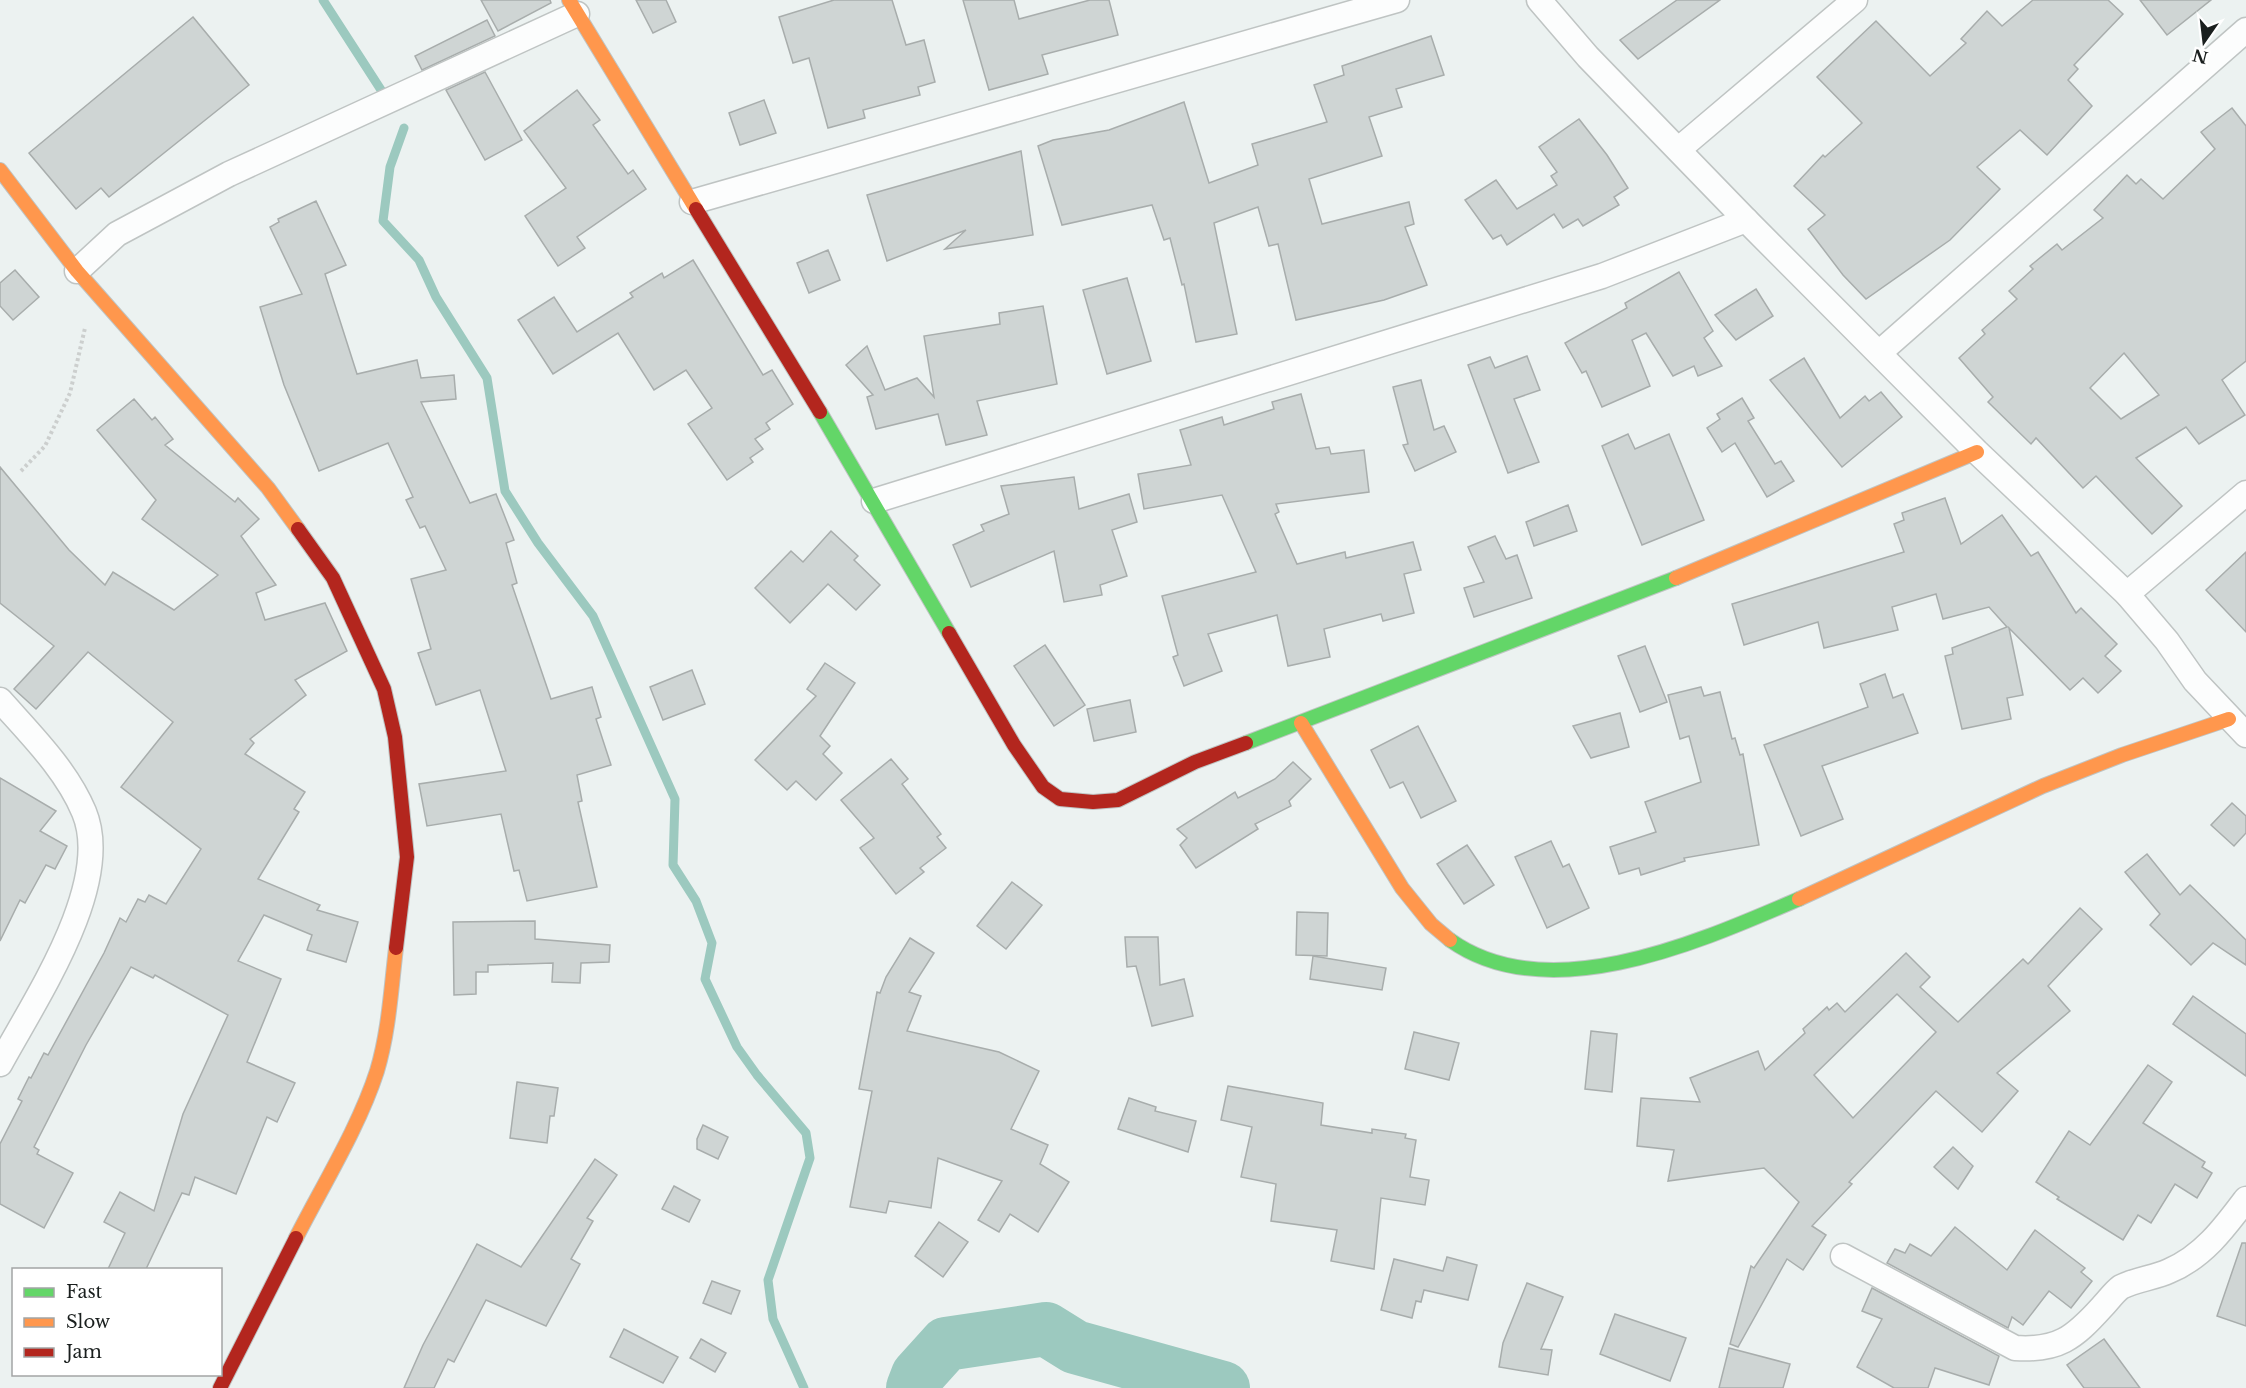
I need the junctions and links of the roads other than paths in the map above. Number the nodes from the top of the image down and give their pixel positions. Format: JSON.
{"nodes":[{"id":1,"x":1397,"y":0,"type":"edge"},
{"id":2,"x":1539,"y":0,"type":"edge"},
{"id":3,"x":1855,"y":0,"type":"edge"},
{"id":4,"x":573,"y":7,"type":"edge"},
{"id":5,"x":2246,"y":30,"type":"edge"},
{"id":6,"x":1679,"y":149,"type":"junction"},
{"id":7,"x":0,"y":170,"type":"edge"},
{"id":8,"x":692,"y":202,"type":"junction"},
{"id":9,"x":1746,"y":220,"type":"junction"},
{"id":10,"x":77,"y":271,"type":"junction"},
{"id":11,"x":1879,"y":353,"type":"junction"},
{"id":12,"x":1977,"y":452,"type":"junction"},
{"id":13,"x":2246,"y":493,"type":"edge"},
{"id":14,"x":874,"y":501,"type":"junction"},
{"id":15,"x":2127,"y":594,"type":"junction"},
{"id":16,"x":0,"y":700,"type":"edge"},
{"id":17,"x":1301,"y":723,"type":"junction"},
{"id":18,"x":2238,"y":727,"type":"edge"},
{"id":19,"x":0,"y":1064,"type":"edge"},
{"id":20,"x":2246,"y":1199,"type":"edge"},
{"id":21,"x":1843,"y":1256,"type":"dead end"},
{"id":22,"x":220,"y":1388,"type":"edge"}],
"edges":[{"from":1,"to":8,"type":"street"},
{"from":2,"to":6,"type":"street"},
{"from":3,"to":6,"type":"street"},
{"from":4,"to":8,"type":"street"},
{"from":4,"to":10,"type":"street"},
{"from":5,"to":11,"type":"street"},
{"from":6,"to":9,"type":"street"},
{"from":7,"to":10,"type":"street"},
{"from":8,"to":14,"type":"street"},
{"from":9,"to":11,"type":"street"},
{"from":9,"to":14,"type":"street"},
{"from":10,"to":22,"type":"street"},
{"from":11,"to":12,"type":"street"},
{"from":12,"to":15,"type":"street"},
{"from":12,"to":17,"type":"street"},
{"from":13,"to":15,"type":"street"},
{"from":14,"to":17,"type":"street"},
{"from":15,"to":18,"type":"street"},
{"from":16,"to":19,"type":"street"},
{"from":17,"to":18,"type":"street"},
{"from":20,"to":21,"type":"street"}]}
